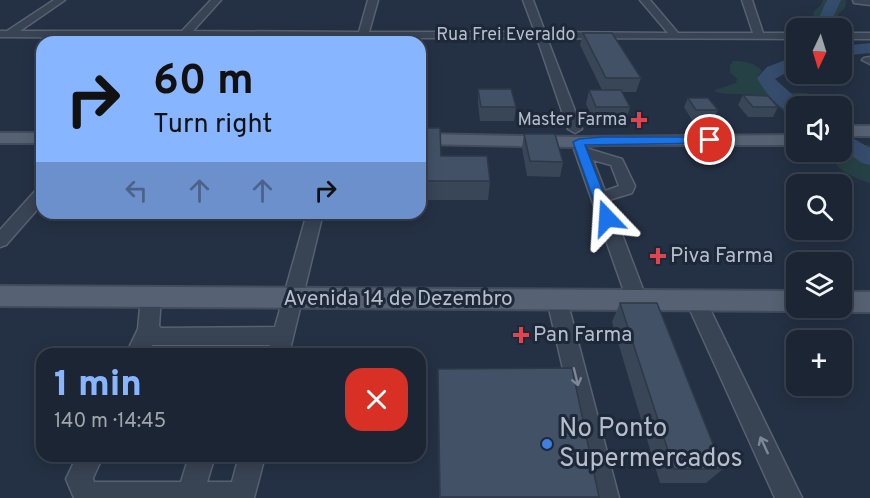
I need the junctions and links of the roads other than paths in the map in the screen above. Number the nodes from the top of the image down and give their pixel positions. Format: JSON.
{"nodes":[{"id":1,"x":60,"y":0,"type":"edge"},
{"id":2,"x":216,"y":0,"type":"edge"},
{"id":3,"x":373,"y":0,"type":"edge"},
{"id":4,"x":528,"y":0,"type":"edge"},
{"id":5,"x":645,"y":0,"type":"edge"},
{"id":6,"x":747,"y":0,"type":"edge"},
{"id":7,"x":858,"y":1,"type":"edge"},
{"id":8,"x":870,"y":2,"type":"edge"},
{"id":9,"x":675,"y":35,"type":"junction"},
{"id":10,"x":759,"y":35,"type":"junction"},
{"id":11,"x":3,"y":36,"type":"edge"},
{"id":12,"x":36,"y":36,"type":"edge"},
{"id":13,"x":184,"y":36,"type":"edge"},
{"id":14,"x":363,"y":36,"type":"edge"},
{"id":15,"x":542,"y":36,"type":"junction"},
{"id":16,"x":786,"y":36,"type":"edge"},
{"id":17,"x":852,"y":36,"type":"edge"},
{"id":18,"x":870,"y":36,"type":"edge"},
{"id":19,"x":426,"y":38,"type":"edge"},
{"id":20,"x":0,"y":130,"type":"edge"},
{"id":21,"x":36,"y":130,"type":"edge"},
{"id":22,"x":426,"y":131,"type":"edge"},
{"id":23,"x":786,"y":131,"type":"edge"},
{"id":24,"x":852,"y":135,"type":"edge"},
{"id":25,"x":869,"y":137,"type":"edge"},
{"id":26,"x":0,"y":138,"type":"edge"},
{"id":27,"x":36,"y":138,"type":"edge"},
{"id":28,"x":578,"y":138,"type":"junction"},
{"id":29,"x":426,"y":139,"type":"edge"},
{"id":30,"x":786,"y":140,"type":"edge"},
{"id":31,"x":599,"y":198,"type":"junction"},
{"id":32,"x":36,"y":201,"type":"edge"},
{"id":33,"x":313,"y":219,"type":"edge"},
{"id":34,"x":0,"y":241,"type":"edge"},
{"id":35,"x":0,"y":296,"type":"edge"},
{"id":36,"x":151,"y":297,"type":"junction"},
{"id":37,"x":293,"y":298,"type":"junction"},
{"id":38,"x":557,"y":300,"type":"junction"},
{"id":39,"x":637,"y":300,"type":"junction"},
{"id":40,"x":696,"y":301,"type":"junction"},
{"id":41,"x":786,"y":301,"type":"edge"},
{"id":42,"x":852,"y":302,"type":"edge"},
{"id":43,"x":870,"y":302,"type":"edge"},
{"id":44,"x":148,"y":329,"type":"junction"},
{"id":45,"x":238,"y":345,"type":"edge"},
{"id":46,"x":280,"y":345,"type":"edge"},
{"id":47,"x":140,"y":348,"type":"edge"},
{"id":48,"x":87,"y":462,"type":"edge"},
{"id":49,"x":200,"y":462,"type":"edge"},
{"id":50,"x":250,"y":462,"type":"edge"},
{"id":51,"x":190,"y":496,"type":"junction"},
{"id":52,"x":241,"y":497,"type":"edge"},
{"id":53,"x":606,"y":498,"type":"edge"},
{"id":54,"x":789,"y":498,"type":"edge"}],
"edges":[{"from":1,"to":11,"type":"street"},
{"from":2,"to":13,"type":"street"},
{"from":3,"to":14,"type":"street"},
{"from":4,"to":15,"type":"street"},
{"from":5,"to":9,"type":"street"},
{"from":6,"to":10,"type":"street"},
{"from":7,"to":8,"type":"street"},
{"from":9,"to":10,"type":"street","name":"Rua Frei Everaldo"},
{"from":9,"to":15,"type":"street","name":"Rua Frei Everaldo"},
{"from":10,"to":16,"type":"street","name":"Rua Frei Everaldo"},
{"from":11,"to":12,"type":"street","name":"Rua Frei Everaldo"},
{"from":15,"to":19,"type":"street","name":"Rua Frei Everaldo"},
{"from":15,"to":28,"type":"street"},
{"from":17,"to":18,"type":"street"},
{"from":20,"to":21,"type":"main road"},
{"from":22,"to":28,"type":"main road"},
{"from":23,"to":28,"type":"main road"},
{"from":24,"to":25,"type":"main road"},
{"from":26,"to":27,"type":"main road"},
{"from":28,"to":29,"type":"main road"},
{"from":28,"to":30,"type":"main road"},
{"from":28,"to":31,"type":"street"},
{"from":28,"to":31,"type":"street"},
{"from":31,"to":39,"type":"street"},
{"from":32,"to":34,"type":"street"},
{"from":33,"to":37,"type":"street"},
{"from":35,"to":36,"type":"main road","name":"Avenida 14 de Dezembro"},
{"from":36,"to":37,"type":"main road","name":"Avenida 14 de Dezembro"},
{"from":36,"to":44,"type":"street"},
{"from":37,"to":38,"type":"main road","name":"Avenida 14 de Dezembro"},
{"from":37,"to":46,"type":"street"},
{"from":38,"to":39,"type":"main road","name":"Avenida 14 de Dezembro"},
{"from":38,"to":53,"type":"street","one_way":true},
{"from":39,"to":40,"type":"main road","name":"Avenida 14 de Dezembro"},
{"from":40,"to":41,"type":"main road","name":"Avenida 14 de Dezembro"},
{"from":54,"to":40,"type":"street","one_way":true},
{"from":42,"to":43,"type":"main road"},
{"from":44,"to":45,"type":"street"},
{"from":44,"to":47,"type":"street"},
{"from":45,"to":46,"type":"street"},
{"from":48,"to":51,"type":"street"},
{"from":49,"to":51,"type":"street"},
{"from":50,"to":52,"type":"street"},
{"from":51,"to":52,"type":"street"}]}
